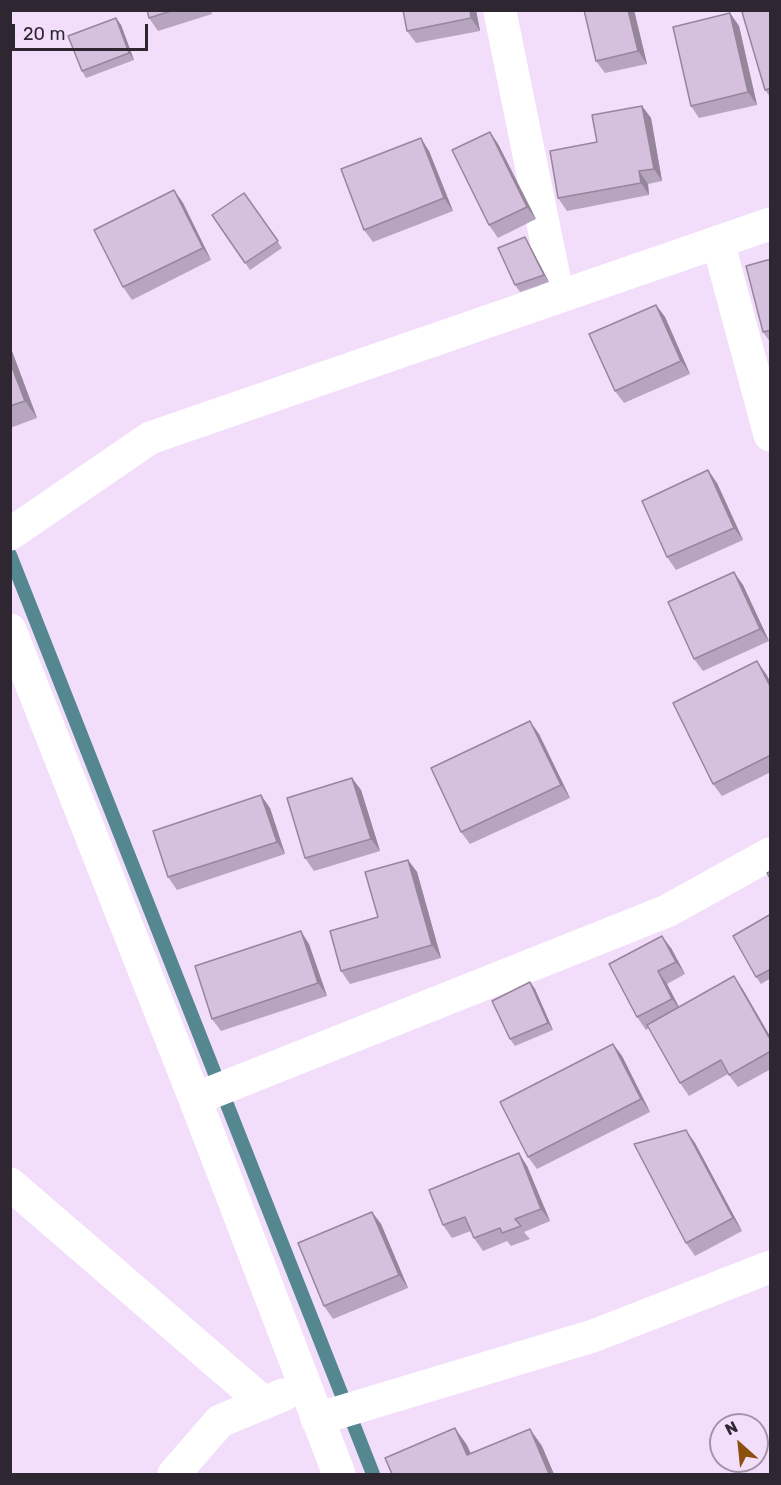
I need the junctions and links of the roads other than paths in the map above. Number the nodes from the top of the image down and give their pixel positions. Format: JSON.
{"nodes":[{"id":1,"x":502,"y":11,"type":"edge"},
{"id":2,"x":771,"y":224,"type":"edge"},
{"id":3,"x":718,"y":242,"type":"junction"},
{"id":4,"x":558,"y":297,"type":"junction"},
{"id":5,"x":771,"y":435,"type":"edge"},
{"id":6,"x":10,"y":534,"type":"edge"},
{"id":7,"x":10,"y":630,"type":"edge"},
{"id":8,"x":771,"y":854,"type":"edge"},
{"id":9,"x":195,"y":1099,"type":"junction"},
{"id":10,"x":10,"y":1184,"type":"edge"},
{"id":11,"x":771,"y":1267,"type":"edge"},
{"id":12,"x":304,"y":1386,"type":"junction"},
{"id":13,"x":264,"y":1403,"type":"junction"},
{"id":14,"x":317,"y":1419,"type":"junction"},
{"id":15,"x":174,"y":1474,"type":"edge"},
{"id":16,"x":339,"y":1474,"type":"edge"}],
"edges":[{"from":1,"to":4,"type":"street"},
{"from":2,"to":3,"type":"street"},
{"from":3,"to":4,"type":"street"},
{"from":3,"to":5,"type":"street"},
{"from":4,"to":6,"type":"street"},
{"from":7,"to":9,"type":"street"},
{"from":8,"to":9,"type":"street"},
{"from":9,"to":12,"type":"street"},
{"from":10,"to":13,"type":"street"},
{"from":11,"to":14,"type":"street"},
{"from":12,"to":13,"type":"street"},
{"from":12,"to":14,"type":"street"},
{"from":13,"to":15,"type":"street"},
{"from":14,"to":16,"type":"street"}]}
